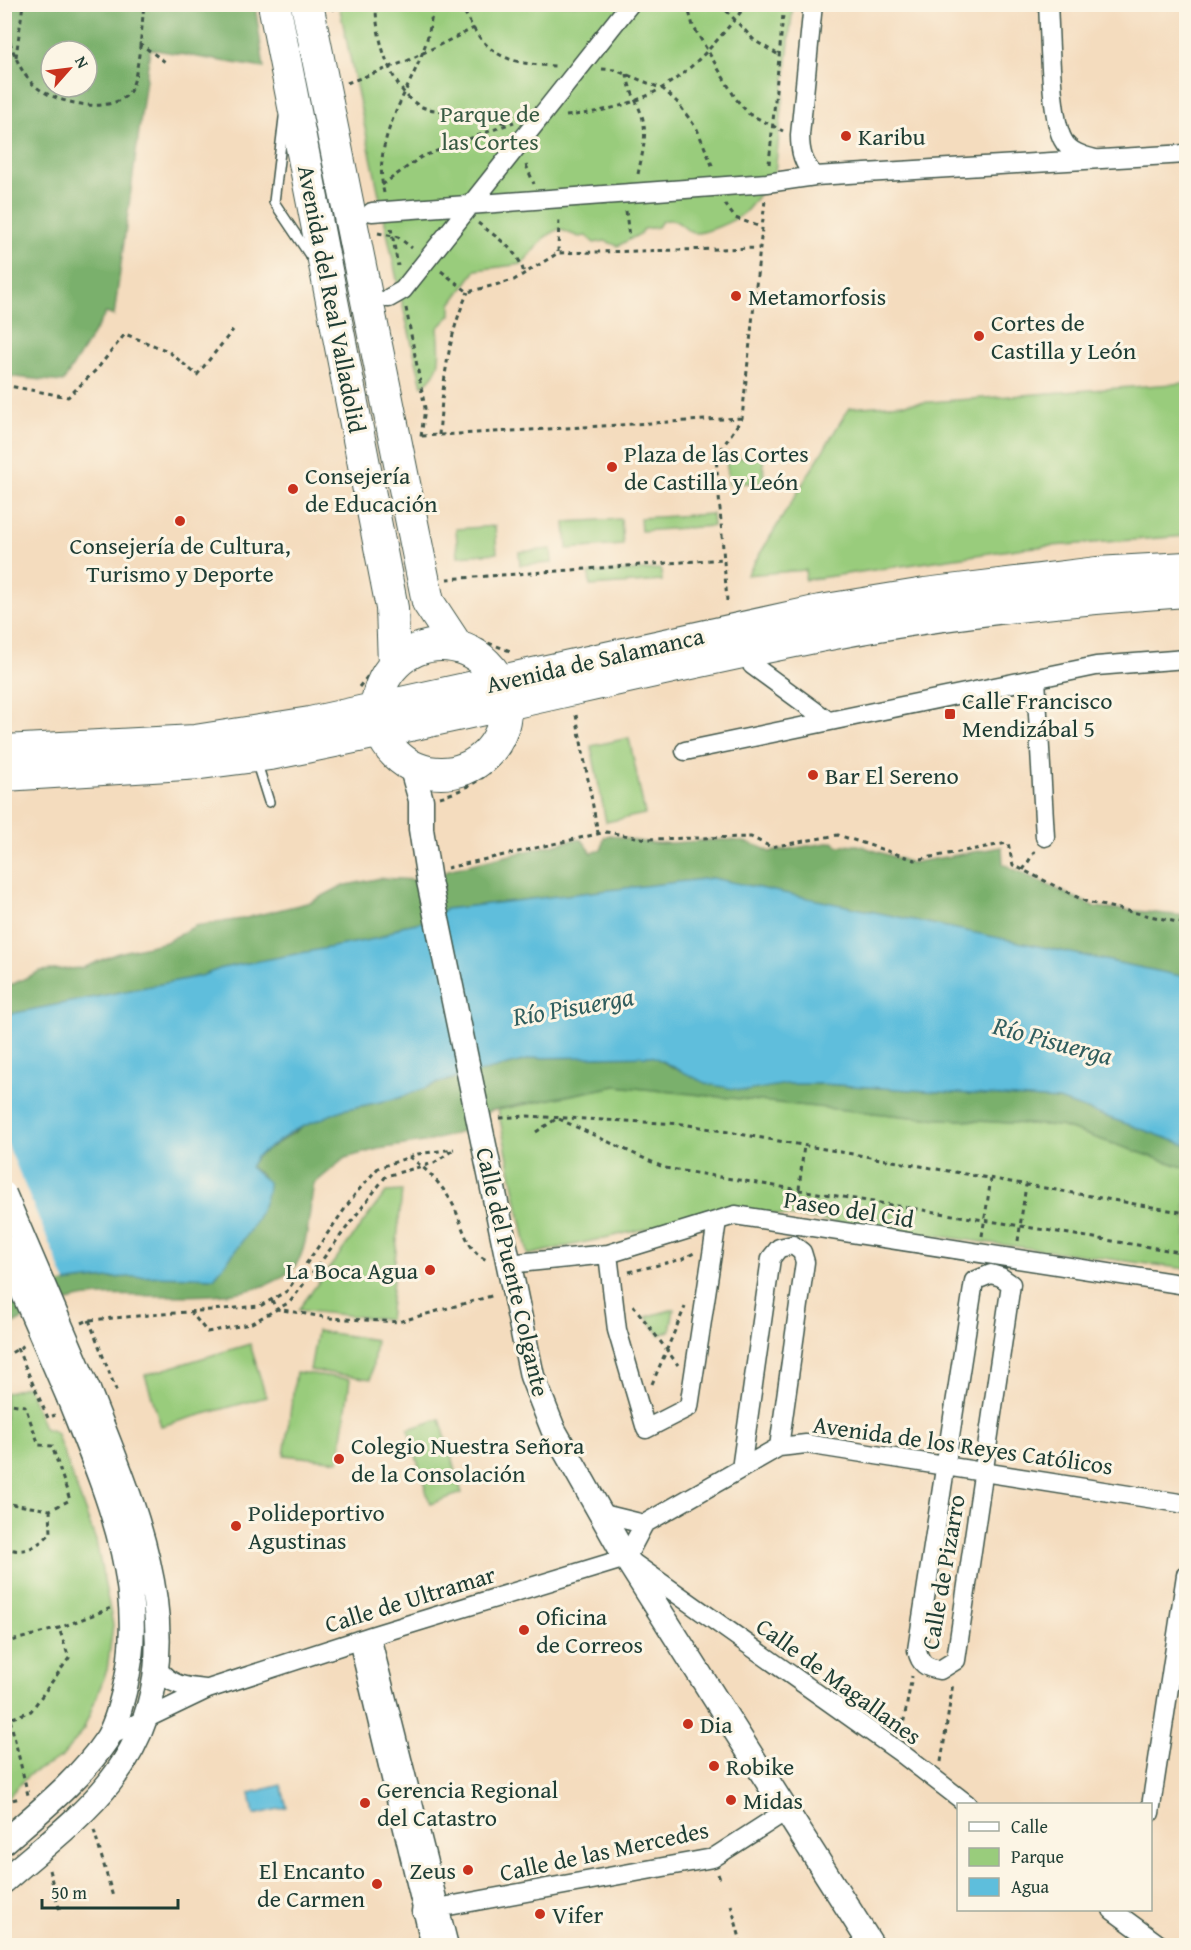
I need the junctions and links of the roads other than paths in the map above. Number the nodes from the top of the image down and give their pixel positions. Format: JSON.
{"nodes":[{"id":1,"x":274,"y":4,"type":"edge"},
{"id":2,"x":630,"y":4,"type":"edge"},
{"id":3,"x":813,"y":4,"type":"edge"},
{"id":4,"x":1048,"y":4,"type":"edge"},
{"id":5,"x":319,"y":7,"type":"edge"},
{"id":6,"x":1186,"y":154,"type":"edge"},
{"id":7,"x":1100,"y":161,"type":"junction"},
{"id":8,"x":811,"y":172,"type":"junction"},
{"id":9,"x":469,"y":208,"type":"junction"},
{"id":10,"x":372,"y":212,"type":"dead end"},
{"id":11,"x":389,"y":298,"type":"dead end"},
{"id":12,"x":1186,"y":568,"type":"edge"},
{"id":13,"x":1186,"y":591,"type":"edge"},
{"id":14,"x":467,"y":650,"type":"junction"},
{"id":15,"x":745,"y":659,"type":"junction"},
{"id":16,"x":1186,"y":659,"type":"edge"},
{"id":17,"x":589,"y":662,"type":"junction"},
{"id":18,"x":394,"y":664,"type":"junction"},
{"id":19,"x":1036,"y":679,"type":"junction"},
{"id":20,"x":502,"y":693,"type":"junction"},
{"id":21,"x":827,"y":720,"type":"junction"},
{"id":22,"x":379,"y":721,"type":"junction"},
{"id":23,"x":4,"y":751,"type":"edge"},
{"id":24,"x":685,"y":751,"type":"dead end"},
{"id":25,"x":259,"y":763,"type":"junction"},
{"id":26,"x":411,"y":766,"type":"junction"},
{"id":27,"x":230,"y":770,"type":"dead end"},
{"id":28,"x":67,"y":771,"type":"junction"},
{"id":29,"x":4,"y":775,"type":"edge"},
{"id":30,"x":269,"y":802,"type":"dead end"},
{"id":31,"x":1045,"y":837,"type":"road end"},
{"id":32,"x":4,"y":1194,"type":"edge"},
{"id":33,"x":717,"y":1221,"type":"junction"},
{"id":34,"x":4,"y":1248,"type":"edge"},
{"id":35,"x":608,"y":1254,"type":"junction"},
{"id":36,"x":508,"y":1264,"type":"junction"},
{"id":37,"x":1186,"y":1285,"type":"edge"},
{"id":38,"x":80,"y":1399,"type":"junction"},
{"id":39,"x":779,"y":1447,"type":"junction"},
{"id":40,"x":945,"y":1465,"type":"junction"},
{"id":41,"x":741,"y":1469,"type":"junction"},
{"id":42,"x":985,"y":1470,"type":"junction"},
{"id":43,"x":1186,"y":1504,"type":"edge"},
{"id":44,"x":599,"y":1513,"type":"junction"},
{"id":45,"x":644,"y":1524,"type":"junction"},
{"id":46,"x":626,"y":1558,"type":"junction"},
{"id":47,"x":1186,"y":1575,"type":"edge"},
{"id":48,"x":681,"y":1598,"type":"junction"},
{"id":49,"x":664,"y":1618,"type":"junction"},
{"id":50,"x":364,"y":1638,"type":"junction"},
{"id":51,"x":158,"y":1669,"type":"junction"},
{"id":52,"x":208,"y":1689,"type":"junction"},
{"id":53,"x":148,"y":1717,"type":"junction"},
{"id":54,"x":108,"y":1737,"type":"junction"},
{"id":55,"x":966,"y":1803,"type":"edge"},
{"id":56,"x":1152,"y":1803,"type":"edge"},
{"id":57,"x":786,"y":1811,"type":"junction"},
{"id":58,"x":4,"y":1842,"type":"edge"},
{"id":59,"x":4,"y":1881,"type":"edge"},
{"id":60,"x":439,"y":1908,"type":"junction"},
{"id":61,"x":421,"y":1911,"type":"junction"},
{"id":62,"x":1115,"y":1911,"type":"edge"},
{"id":63,"x":1136,"y":1918,"type":"edge"},
{"id":64,"x":431,"y":1946,"type":"edge"},
{"id":65,"x":449,"y":1946,"type":"edge"},
{"id":66,"x":872,"y":1946,"type":"edge"},
{"id":67,"x":1161,"y":1946,"type":"edge"}],
"edges":[{"from":1,"to":18,"type":"highway","name":"Avenida del Real Valladolid"},
{"from":2,"to":9,"type":"street"},
{"from":3,"to":8,"type":"street"},
{"from":4,"to":7,"type":"street"},
{"from":5,"to":14,"type":"highway","name":"Avenida del Real Valladolid"},
{"from":6,"to":7,"type":"street"},
{"from":7,"to":8,"type":"street"},
{"from":8,"to":9,"type":"street"},
{"from":9,"to":10,"type":"street"},
{"from":9,"to":11,"type":"street"},
{"from":12,"to":17,"type":"highway","name":"Avenida de Salamanca"},
{"from":13,"to":15,"type":"highway","name":"Avenida de Salamanca"},
{"from":14,"to":17,"type":"highway"},
{"from":14,"to":18,"type":"highway"},
{"from":14,"to":20,"type":"highway","name":"Avenida del Real Valladolid"},
{"from":15,"to":20,"type":"highway","name":"Avenida de Salamanca"},
{"from":15,"to":21,"type":"street"},
{"from":16,"to":19,"type":"street"},
{"from":17,"to":20,"type":"highway","name":"Avenida de Salamanca"},
{"from":18,"to":22,"type":"highway"},
{"from":19,"to":21,"type":"street"},
{"from":19,"to":31,"type":"street"},
{"from":20,"to":22,"type":"highway","name":"Avenida de Salamanca"},
{"from":20,"to":26,"type":"highway"},
{"from":21,"to":24,"type":"street"},
{"from":22,"to":23,"type":"highway","name":"Avenida de Salamanca"},
{"from":22,"to":25,"type":"highway","name":"Avenida de Salamanca"},
{"from":22,"to":26,"type":"highway"},
{"from":25,"to":28,"type":"highway","name":"Avenida de Salamanca"},
{"from":25,"to":30,"type":"lane"},
{"from":26,"to":36,"type":"main road","name":"Calle del Puente Colgante"},
{"from":27,"to":28,"type":"lane","name":"Avenida de Salamanca"},
{"from":28,"to":29,"type":"highway","name":"Avenida de Salamanca"},
{"from":32,"to":38,"type":"main road","bridge":true},
{"from":33,"to":35,"type":"street","name":"Paseo del Cid"},
{"from":33,"to":35,"type":"street"},
{"from":33,"to":37,"type":"street","name":"Paseo del Cid"},
{"from":34,"to":38,"type":"main road","bridge":true},
{"from":35,"to":36,"type":"street","name":"Paseo del Cid"},
{"from":36,"to":44,"type":"main road","name":"Calle del Puente Colgante"},
{"from":38,"to":51,"type":"main road"},
{"from":38,"to":54,"type":"main road"},
{"from":39,"to":40,"type":"street","name":"Avenida de los Reyes Católicos"},
{"from":39,"to":41,"type":"street","name":"Avenida de los Reyes Católicos"},
{"from":39,"to":41,"type":"street"},
{"from":40,"to":42,"type":"street","name":"Avenida de los Reyes Católicos"},
{"from":40,"to":42,"type":"street","name":"Calle de Pizarro"},
{"from":40,"to":42,"type":"street","name":"Calle de Pizarro"},
{"from":41,"to":45,"type":"street","name":"Avenida de los Reyes Católicos"},
{"from":42,"to":43,"type":"street","name":"Avenida de los Reyes Católicos"},
{"from":44,"to":45,"type":"street"},
{"from":44,"to":46,"type":"main road","name":"Calle del Puente Colgante"},
{"from":45,"to":46,"type":"street"},
{"from":46,"to":48,"type":"street","name":"Calle de Magallanes"},
{"from":46,"to":49,"type":"main road","name":"Calle del Puente Colgante"},
{"from":46,"to":50,"type":"street","name":"Calle de Ultramar"},
{"from":47,"to":56,"type":"street"},
{"from":48,"to":49,"type":"street"},
{"from":48,"to":55,"type":"street","name":"Calle de Magallanes"},
{"from":49,"to":57,"type":"main road","name":"Calle del Puente Colgante"},
{"from":50,"to":52,"type":"street","name":"Calle de Ultramar"},
{"from":50,"to":60,"type":"street"},
{"from":50,"to":61,"type":"street"},
{"from":51,"to":52,"type":"street","name":"Calle de Ultramar"},
{"from":51,"to":53,"type":"main road"},
{"from":52,"to":53,"type":"street","name":"Calle de Ultramar"},
{"from":53,"to":54,"type":"street","name":"Calle de Ultramar"},
{"from":53,"to":59,"type":"main road"},
{"from":54,"to":58,"type":"main road"},
{"from":57,"to":60,"type":"street","name":"Calle de las Mercedes"},
{"from":57,"to":66,"type":"main road","name":"Calle del Puente Colgante"},
{"from":60,"to":61,"type":"street","name":"Calle de las Mercedes"},
{"from":60,"to":65,"type":"street"},
{"from":61,"to":64,"type":"street"},
{"from":62,"to":63,"type":"street"},
{"from":63,"to":67,"type":"street"}]}
